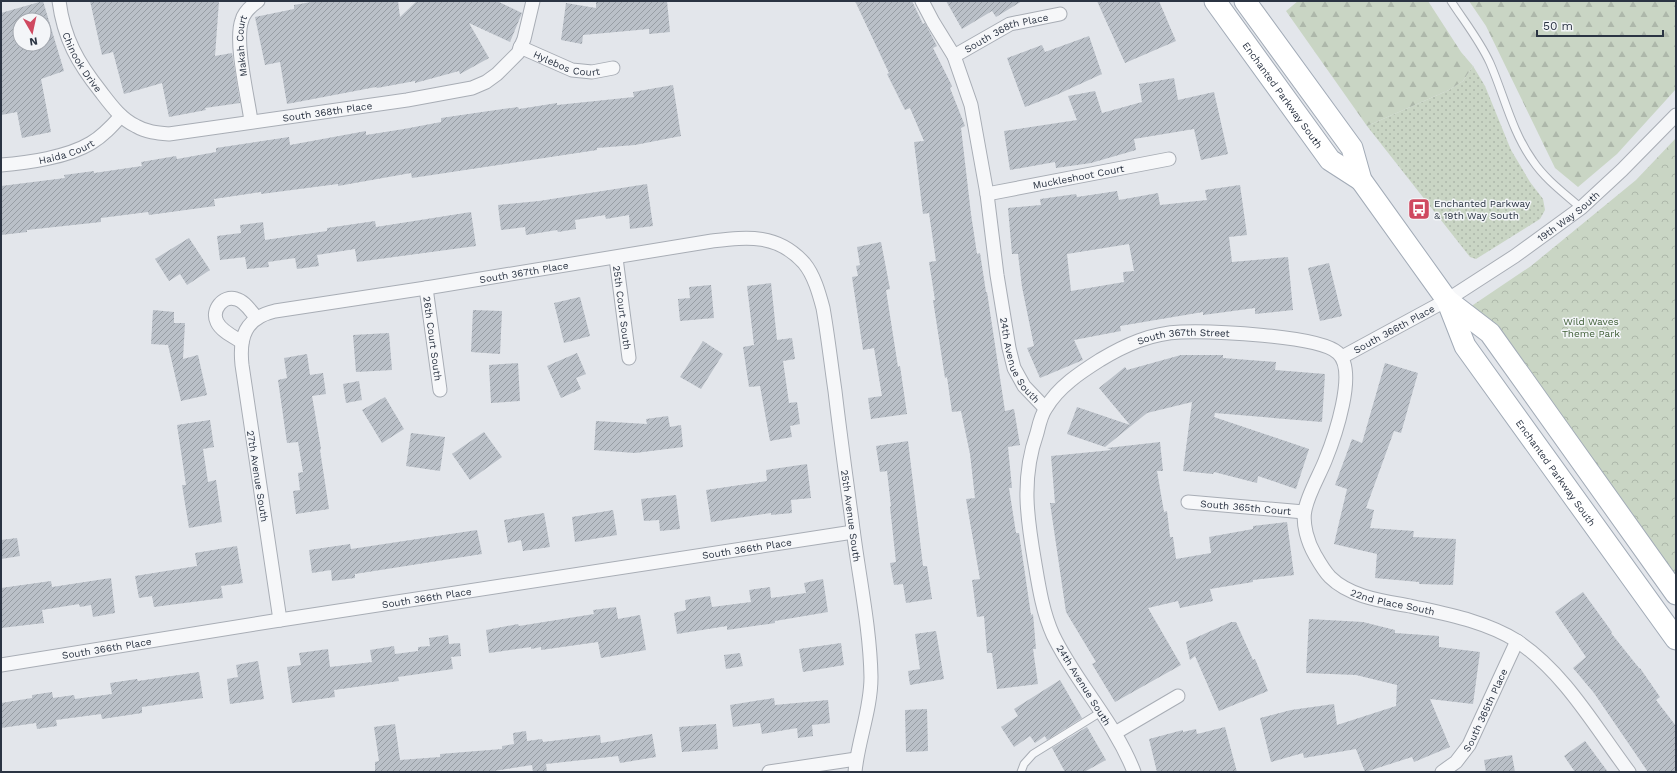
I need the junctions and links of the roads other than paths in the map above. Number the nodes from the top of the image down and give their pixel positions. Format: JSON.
{"nodes":[{"id":1,"x":59,"y":1,"type":"edge"},
{"id":2,"x":258,"y":1,"type":"edge"},
{"id":3,"x":533,"y":1,"type":"edge"},
{"id":4,"x":922,"y":1,"type":"edge"},
{"id":5,"x":1215,"y":1,"type":"edge"},
{"id":6,"x":1245,"y":1,"type":"edge"},
{"id":7,"x":1451,"y":1,"type":"edge"},
{"id":8,"x":1060,"y":14,"type":"dead end"},
{"id":9,"x":520,"y":47,"type":"junction"},
{"id":10,"x":954,"y":56,"type":"junction"},
{"id":11,"x":613,"y":68,"type":"dead end"},
{"id":12,"x":1676,"y":115,"type":"edge"},
{"id":13,"x":121,"y":116,"type":"junction"},
{"id":14,"x":251,"y":121,"type":"junction"},
{"id":15,"x":1169,"y":159,"type":"dead end"},
{"id":16,"x":1,"y":165,"type":"edge"},
{"id":17,"x":1361,"y":180,"type":"junction"},
{"id":18,"x":987,"y":194,"type":"junction"},
{"id":19,"x":1580,"y":208,"type":"junction"},
{"id":20,"x":616,"y":258,"type":"junction"},
{"id":21,"x":804,"y":264,"type":"joint"},
{"id":22,"x":426,"y":288,"type":"junction"},
{"id":23,"x":1447,"y":300,"type":"junction"},
{"id":24,"x":257,"y":318,"type":"junction"},
{"id":25,"x":243,"y":337,"type":"junction"},
{"id":26,"x":1342,"y":357,"type":"junction"},
{"id":27,"x":630,"y":358,"type":"dead end"},
{"id":28,"x":440,"y":390,"type":"dead end"},
{"id":29,"x":1045,"y":408,"type":"junction"},
{"id":30,"x":1188,"y":502,"type":"dead end"},
{"id":31,"x":1304,"y":512,"type":"junction"},
{"id":32,"x":853,"y":532,"type":"junction"},
{"id":33,"x":1676,"y":594,"type":"edge"},
{"id":34,"x":280,"y":620,"type":"junction"},
{"id":35,"x":1676,"y":639,"type":"edge"},
{"id":36,"x":1517,"y":641,"type":"junction"},
{"id":37,"x":1,"y":665,"type":"edge"},
{"id":38,"x":1178,"y":696,"type":"dead end"},
{"id":39,"x":1100,"y":712,"type":"junction"},
{"id":40,"x":1115,"y":733,"type":"junction"},
{"id":41,"x":856,"y":759,"type":"junction"},
{"id":42,"x":769,"y":772,"type":"edge"},
{"id":43,"x":855,"y":772,"type":"edge"},
{"id":44,"x":1020,"y":772,"type":"edge"},
{"id":45,"x":1134,"y":772,"type":"edge"},
{"id":46,"x":1442,"y":772,"type":"edge"},
{"id":47,"x":1629,"y":772,"type":"edge"}],
"edges":[{"from":1,"to":13,"type":"street","name":"Chinook Drive"},
{"from":2,"to":14,"type":"street","name":"Makah Court"},
{"from":3,"to":9,"type":"street","name":"South 368th Place"},
{"from":4,"to":10,"type":"street","name":"24th Avenue South"},
{"from":5,"to":17,"type":"main road","name":"Enchanted Parkway South"},
{"from":6,"to":17,"type":"main road","name":"Enchanted Parkway South"},
{"from":7,"to":19,"type":"lane"},
{"from":8,"to":10,"type":"street","name":"South 368th Place"},
{"from":9,"to":11,"type":"street","name":"Hylebos Court"},
{"from":9,"to":14,"type":"street","name":"South 368th Place"},
{"from":10,"to":18,"type":"street","name":"24th Avenue South"},
{"from":12,"to":19,"type":"street","name":"19th Way South"},
{"from":13,"to":14,"type":"street","name":"South 368th Place"},
{"from":13,"to":16,"type":"street","name":"Haida Court"},
{"from":15,"to":18,"type":"street","name":"Muckleshoot Court"},
{"from":17,"to":23,"type":"main road","name":"Enchanted Parkway South"},
{"from":18,"to":29,"type":"street","name":"24th Avenue South"},
{"from":19,"to":23,"type":"street","name":"19th Way South"},
{"from":20,"to":21,"type":"street","name":"South 367th Place"},
{"from":20,"to":22,"type":"street","name":"South 367th Place"},
{"from":20,"to":27,"type":"street","name":"25th Court South"},
{"from":21,"to":32,"type":"street","name":"25th Avenue South"},
{"from":22,"to":24,"type":"street","name":"South 367th Place"},
{"from":22,"to":28,"type":"street","name":"26th Court South"},
{"from":23,"to":26,"type":"street","name":"South 366th Place"},
{"from":23,"to":33,"type":"main road","name":"Enchanted Parkway South"},
{"from":23,"to":35,"type":"main road","name":"Enchanted Parkway South"},
{"from":24,"to":25,"type":"street","name":"South 367th Place"},
{"from":24,"to":25,"type":"street"},
{"from":25,"to":34,"type":"street","name":"27th Avenue South"},
{"from":26,"to":29,"type":"street","name":"South 367th Street"},
{"from":26,"to":31,"type":"street"},
{"from":29,"to":39,"type":"street","name":"24th Avenue South"},
{"from":30,"to":31,"type":"street","name":"South 365th Court"},
{"from":31,"to":36,"type":"street","name":"22nd Place South"},
{"from":32,"to":34,"type":"street","name":"South 366th Place"},
{"from":32,"to":41,"type":"street","name":"25th Avenue South"},
{"from":34,"to":37,"type":"street","name":"South 366th Place"},
{"from":36,"to":46,"type":"street","name":"South 365th Place"},
{"from":36,"to":47,"type":"street","name":"22nd Place South"},
{"from":38,"to":40,"type":"street"},
{"from":39,"to":40,"type":"street","name":"24th Avenue South"},
{"from":39,"to":44,"type":"lane"},
{"from":40,"to":45,"type":"street","name":"24th Avenue South"},
{"from":41,"to":42,"type":"street"},
{"from":41,"to":43,"type":"street","name":"25th Avenue South"}]}
